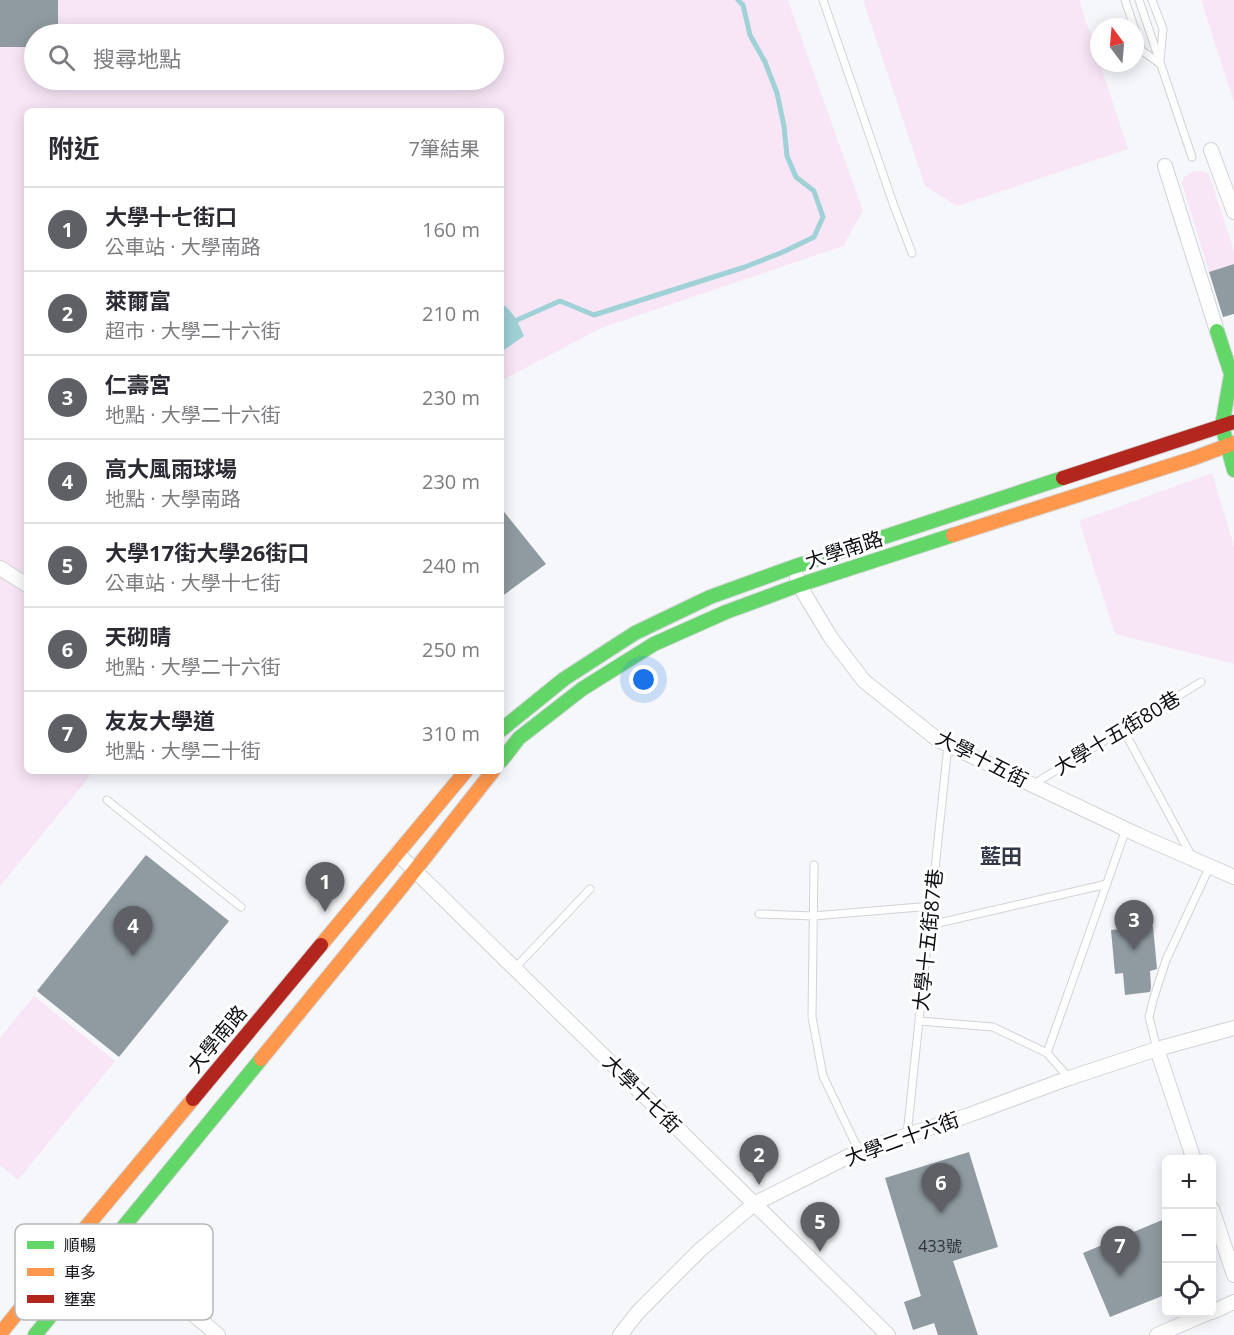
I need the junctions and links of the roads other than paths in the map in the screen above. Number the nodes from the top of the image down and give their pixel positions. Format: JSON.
{"nodes":[{"id":1,"x":823,"y":0,"type":"edge"},
{"id":2,"x":1125,"y":0,"type":"edge"},
{"id":3,"x":1138,"y":0,"type":"edge"},
{"id":4,"x":1152,"y":0,"type":"edge"},
{"id":5,"x":1131,"y":18,"type":"edge"},
{"id":6,"x":1144,"y":51,"type":"edge"},
{"id":7,"x":1160,"y":63,"type":"junction"},
{"id":8,"x":1211,"y":150,"type":"dead end"},
{"id":9,"x":1192,"y":157,"type":"dead end"},
{"id":10,"x":1165,"y":166,"type":"dead end"},
{"id":11,"x":1234,"y":212,"type":"edge"},
{"id":12,"x":912,"y":253,"type":"dead end"},
{"id":13,"x":1233,"y":379,"type":"edge"},
{"id":14,"x":1228,"y":424,"type":"edge"},
{"id":15,"x":1231,"y":444,"type":"edge"},
{"id":16,"x":1234,"y":470,"type":"edge"},
{"id":17,"x":794,"y":567,"type":"junction"},
{"id":18,"x":0,"y":568,"type":"edge"},
{"id":19,"x":24,"y":583,"type":"edge"},
{"id":20,"x":799,"y":585,"type":"junction"},
{"id":21,"x":1201,"y":682,"type":"dead end"},
{"id":22,"x":504,"y":728,"type":"edge"},
{"id":23,"x":1123,"y":729,"type":"junction"},
{"id":24,"x":948,"y":745,"type":"junction"},
{"id":25,"x":504,"y":757,"type":"edge"},
{"id":26,"x":463,"y":774,"type":"edge"},
{"id":27,"x":491,"y":774,"type":"edge"},
{"id":28,"x":1032,"y":784,"type":"junction"},
{"id":29,"x":107,"y":800,"type":"dead end"},
{"id":30,"x":1126,"y":829,"type":"junction"},
{"id":31,"x":397,"y":853,"type":"junction"},
{"id":32,"x":1193,"y":860,"type":"junction"},
{"id":33,"x":814,"y":864,"type":"dead end"},
{"id":34,"x":1210,"y":867,"type":"junction"},
{"id":35,"x":415,"y":870,"type":"junction"},
{"id":36,"x":1234,"y":877,"type":"edge"},
{"id":37,"x":1107,"y":884,"type":"junction"},
{"id":38,"x":590,"y":889,"type":"dead end"},
{"id":39,"x":932,"y":906,"type":"junction"},
{"id":40,"x":242,"y":907,"type":"dead end"},
{"id":41,"x":759,"y":914,"type":"dead end"},
{"id":42,"x":813,"y":916,"type":"junction"},
{"id":43,"x":930,"y":925,"type":"junction"},
{"id":44,"x":515,"y":968,"type":"junction"},
{"id":45,"x":919,"y":1021,"type":"junction"},
{"id":46,"x":1234,"y":1028,"type":"edge"},
{"id":47,"x":1157,"y":1049,"type":"junction"},
{"id":48,"x":1047,"y":1053,"type":"junction"},
{"id":49,"x":1069,"y":1078,"type":"junction"},
{"id":50,"x":907,"y":1136,"type":"junction"},
{"id":51,"x":859,"y":1151,"type":"junction"},
{"id":52,"x":1192,"y":1155,"type":"edge"},
{"id":53,"x":754,"y":1204,"type":"junction"},
{"id":54,"x":1216,"y":1221,"type":"edge"},
{"id":55,"x":89,"y":1224,"type":"edge"},
{"id":56,"x":125,"y":1224,"type":"edge"},
{"id":57,"x":1234,"y":1275,"type":"edge"},
{"id":58,"x":1234,"y":1302,"type":"edge"},
{"id":59,"x":1216,"y":1310,"type":"edge"},
{"id":60,"x":15,"y":1315,"type":"edge"},
{"id":61,"x":1199,"y":1317,"type":"edge"},
{"id":62,"x":47,"y":1320,"type":"edge"},
{"id":63,"x":200,"y":1320,"type":"edge"},
{"id":64,"x":0,"y":1334,"type":"edge"},
{"id":65,"x":35,"y":1335,"type":"edge"},
{"id":66,"x":218,"y":1335,"type":"edge"},
{"id":67,"x":620,"y":1335,"type":"edge"},
{"id":68,"x":888,"y":1335,"type":"edge"},
{"id":69,"x":1157,"y":1335,"type":"edge"}],
"edges":[{"from":1,"to":12,"type":"lane"},
{"from":2,"to":5,"type":"lane"},
{"from":3,"to":7,"type":"lane"},
{"from":4,"to":7,"type":"lane"},
{"from":6,"to":7,"type":"lane"},
{"from":7,"to":9,"type":"lane"},
{"from":8,"to":11,"type":"street"},
{"from":10,"to":13,"type":"street"},
{"from":13,"to":14,"type":"street"},
{"from":14,"to":15,"type":"street"},
{"from":14,"to":17,"type":"street","name":"大學南路"},
{"from":15,"to":16,"type":"street"},
{"from":15,"to":20,"type":"street","name":"大學南路"},
{"from":17,"to":20,"type":"street","name":"大學十五街"},
{"from":17,"to":22,"type":"street","name":"大學南路"},
{"from":18,"to":19,"type":"street"},
{"from":20,"to":24,"type":"street","name":"大學十五街"},
{"from":20,"to":25,"type":"street","name":"大學南路"},
{"from":21,"to":23,"type":"lane","name":"大學十五街80巷"},
{"from":23,"to":28,"type":"lane","name":"大學十五街80巷"},
{"from":23,"to":32,"type":"lane"},
{"from":24,"to":28,"type":"street","name":"大學十五街"},
{"from":24,"to":39,"type":"lane","name":"大學十五街87巷"},
{"from":26,"to":31,"type":"street","name":"大學南路"},
{"from":27,"to":35,"type":"street"},
{"from":28,"to":30,"type":"street","name":"大學十五街"},
{"from":29,"to":40,"type":"lane"},
{"from":30,"to":32,"type":"street","name":"大學十五街"},
{"from":30,"to":37,"type":"lane"},
{"from":31,"to":35,"type":"street","name":"大學十七街"},
{"from":31,"to":55,"type":"street","name":"大學南路"},
{"from":32,"to":34,"type":"street","name":"大學十五街"},
{"from":33,"to":42,"type":"lane"},
{"from":34,"to":36,"type":"street","name":"大學十五街"},
{"from":34,"to":47,"type":"lane"},
{"from":35,"to":44,"type":"street","name":"大學十七街"},
{"from":35,"to":56,"type":"street"},
{"from":37,"to":43,"type":"lane"},
{"from":37,"to":48,"type":"lane"},
{"from":38,"to":44,"type":"lane"},
{"from":39,"to":42,"type":"lane"},
{"from":39,"to":43,"type":"lane","name":"大學十五街87巷"},
{"from":41,"to":42,"type":"lane"},
{"from":42,"to":51,"type":"lane"},
{"from":43,"to":45,"type":"lane","name":"大學十五街87巷"},
{"from":44,"to":53,"type":"street","name":"大學十七街"},
{"from":45,"to":48,"type":"lane"},
{"from":45,"to":50,"type":"lane","name":"大學十五街87巷"},
{"from":46,"to":47,"type":"street","name":"大學二十六街"},
{"from":47,"to":49,"type":"street","name":"大學二十六街"},
{"from":47,"to":52,"type":"street"},
{"from":48,"to":49,"type":"lane"},
{"from":49,"to":50,"type":"street","name":"大學二十六街"},
{"from":50,"to":51,"type":"street","name":"大學二十六街"},
{"from":51,"to":53,"type":"street","name":"大學二十六街"},
{"from":53,"to":67,"type":"street","name":"大學二十六街"},
{"from":53,"to":68,"type":"street","name":"大學十七街"},
{"from":54,"to":57,"type":"street"},
{"from":58,"to":59,"type":"street"},
{"from":60,"to":64,"type":"street","name":"大學南路"},
{"from":61,"to":69,"type":"street"},
{"from":62,"to":65,"type":"street"},
{"from":63,"to":66,"type":"street"}]}
